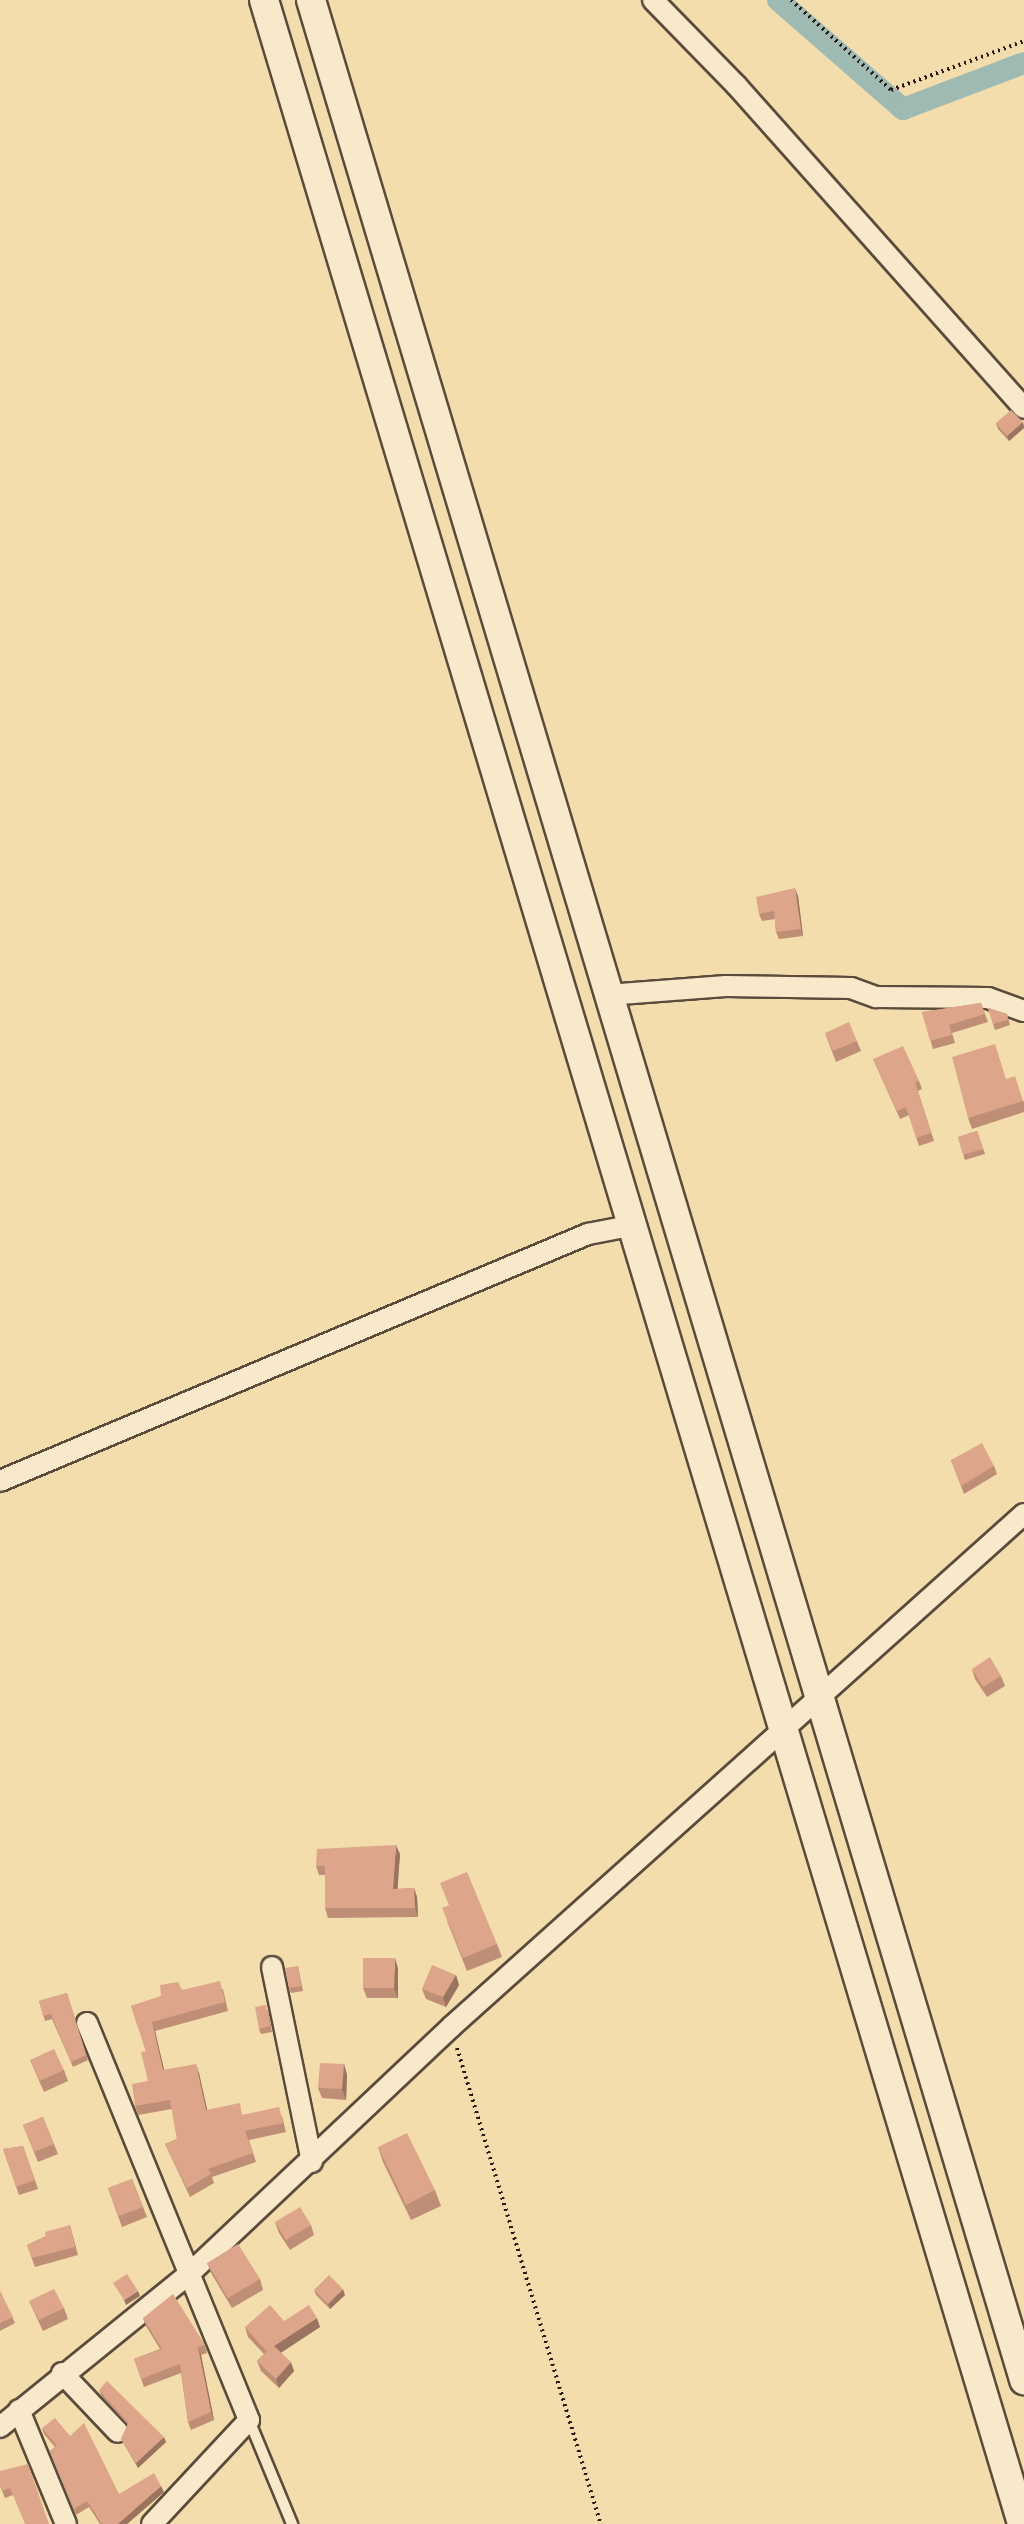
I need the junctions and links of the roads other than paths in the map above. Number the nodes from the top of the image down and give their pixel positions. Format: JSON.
{"nodes":[{"id":1,"x":264,"y":0,"type":"edge"},
{"id":2,"x":311,"y":0,"type":"edge"},
{"id":3,"x":653,"y":0,"type":"edge"},
{"id":4,"x":1024,"y":408,"type":"edge"},
{"id":5,"x":607,"y":995,"type":"junction"},
{"id":6,"x":1024,"y":1011,"type":"edge"},
{"id":7,"x":629,"y":1226,"type":"junction"},
{"id":8,"x":700,"y":1309,"type":"junction"},
{"id":9,"x":658,"y":1317,"type":"junction"},
{"id":10,"x":0,"y":1481,"type":"edge"},
{"id":11,"x":1024,"y":1514,"type":"edge"},
{"id":12,"x":817,"y":1700,"type":"junction"},
{"id":13,"x":784,"y":1732,"type":"junction"},
{"id":14,"x":272,"y":1967,"type":"dead end"},
{"id":15,"x":87,"y":2023,"type":"dead end"},
{"id":16,"x":312,"y":2162,"type":"junction"},
{"id":17,"x":189,"y":2274,"type":"junction"},
{"id":18,"x":62,"y":2373,"type":"junction"},
{"id":19,"x":1024,"y":2380,"type":"edge"},
{"id":20,"x":5,"y":2419,"type":"edge"},
{"id":21,"x":249,"y":2420,"type":"junction"},
{"id":22,"x":118,"y":2432,"type":"dead end"},
{"id":23,"x":66,"y":2524,"type":"edge"},
{"id":24,"x":152,"y":2524,"type":"edge"},
{"id":25,"x":292,"y":2524,"type":"edge"},
{"id":26,"x":1022,"y":2524,"type":"edge"}],
"edges":[{"from":1,"to":7,"type":"main road"},
{"from":2,"to":5,"type":"main road"},
{"from":3,"to":4,"type":"street"},
{"from":5,"to":6,"type":"street"},
{"from":5,"to":8,"type":"main road"},
{"from":7,"to":9,"type":"main road"},
{"from":7,"to":10,"type":"street"},
{"from":8,"to":9,"type":"main road"},
{"from":8,"to":12,"type":"main road"},
{"from":9,"to":13,"type":"main road"},
{"from":11,"to":12,"type":"street"},
{"from":12,"to":13,"type":"street"},
{"from":12,"to":19,"type":"main road"},
{"from":13,"to":16,"type":"street"},
{"from":13,"to":26,"type":"main road"},
{"from":14,"to":16,"type":"street"},
{"from":15,"to":17,"type":"street"},
{"from":16,"to":17,"type":"street"},
{"from":17,"to":18,"type":"street"},
{"from":17,"to":21,"type":"street"},
{"from":18,"to":20,"type":"street"},
{"from":18,"to":22,"type":"street"},
{"from":20,"to":23,"type":"street"},
{"from":21,"to":24,"type":"street"},
{"from":21,"to":25,"type":"lane"}]}
